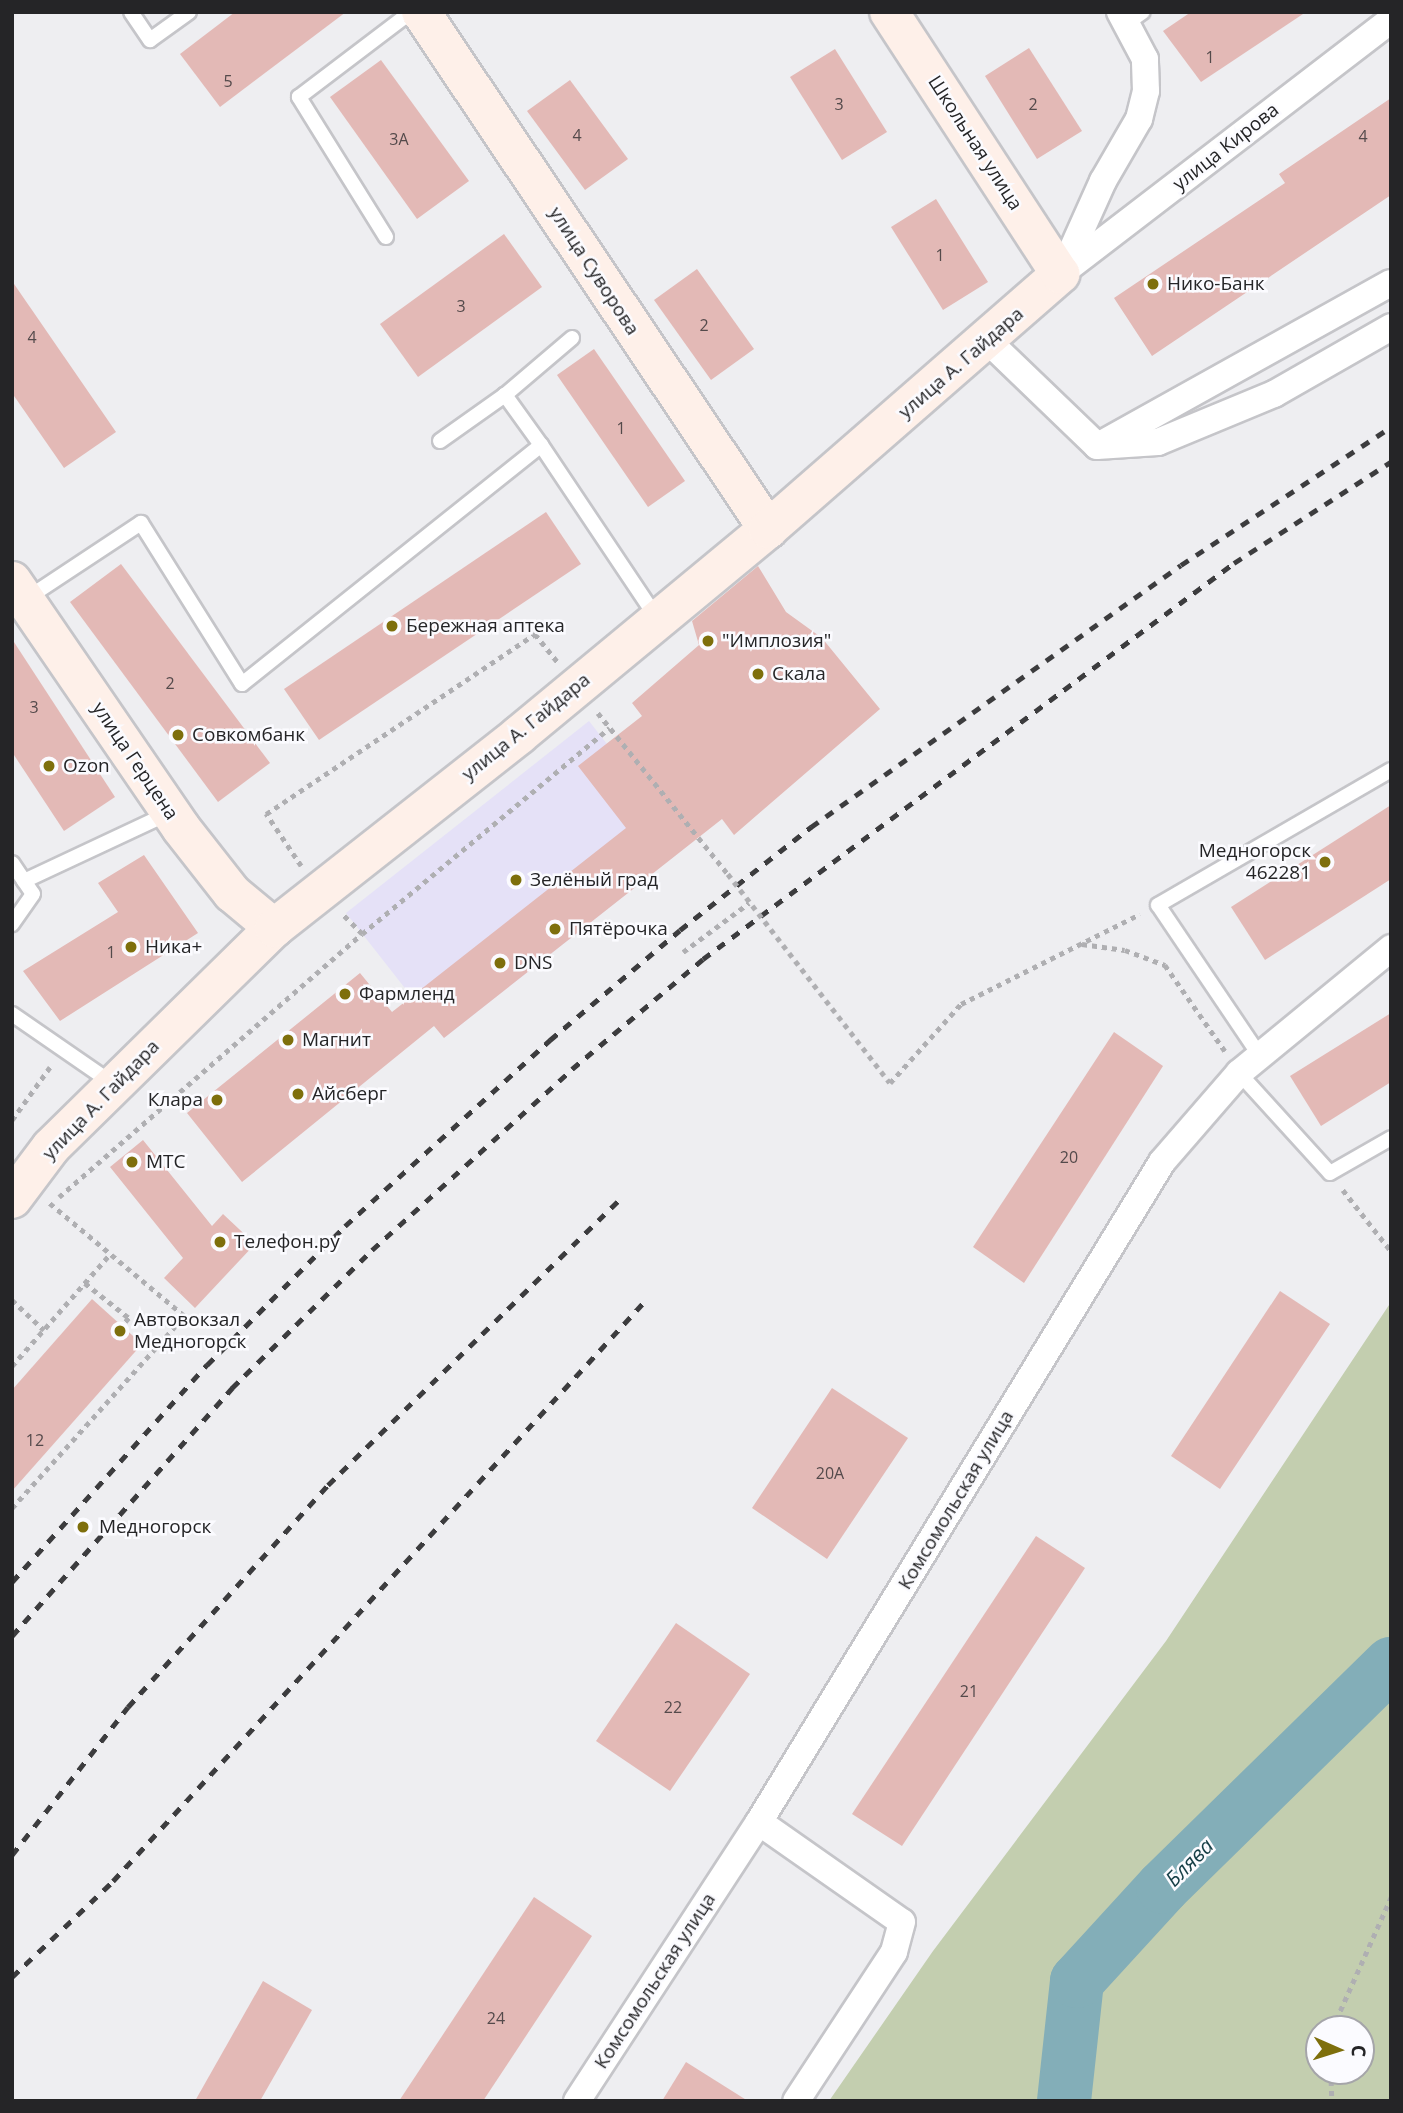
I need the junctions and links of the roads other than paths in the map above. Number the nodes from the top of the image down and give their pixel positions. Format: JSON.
{"nodes":[{"id":1,"x":131,"y":12,"type":"edge"},
{"id":2,"x":189,"y":12,"type":"edge"},
{"id":3,"x":411,"y":12,"type":"edge"},
{"id":4,"x":421,"y":12,"type":"edge"},
{"id":5,"x":889,"y":12,"type":"edge"},
{"id":6,"x":1130,"y":16,"type":"edge"},
{"id":7,"x":1391,"y":20,"type":"edge"},
{"id":8,"x":386,"y":237,"type":"dead end"},
{"id":9,"x":1060,"y":274,"type":"junction"},
{"id":10,"x":1391,"y":283,"type":"edge"},
{"id":11,"x":1391,"y":327,"type":"edge"},
{"id":12,"x":572,"y":338,"type":"dead end"},
{"id":13,"x":988,"y":341,"type":"junction"},
{"id":14,"x":505,"y":395,"type":"junction"},
{"id":15,"x":440,"y":441,"type":"dead end"},
{"id":16,"x":541,"y":445,"type":"junction"},
{"id":17,"x":1097,"y":446,"type":"junction"},
{"id":18,"x":768,"y":529,"type":"junction"},
{"id":19,"x":16,"y":597,"type":"edge"},
{"id":20,"x":657,"y":618,"type":"junction"},
{"id":21,"x":1391,"y":770,"type":"edge"},
{"id":22,"x":170,"y":812,"type":"junction"},
{"id":23,"x":12,"y":863,"type":"edge"},
{"id":24,"x":24,"y":881,"type":"junction"},
{"id":25,"x":12,"y":924,"type":"edge"},
{"id":26,"x":274,"y":928,"type":"junction"},
{"id":27,"x":1391,"y":948,"type":"edge"},
{"id":28,"x":12,"y":1014,"type":"edge"},
{"id":29,"x":1260,"y":1056,"type":"junction"},
{"id":30,"x":1240,"y":1073,"type":"junction"},
{"id":31,"x":114,"y":1084,"type":"junction"},
{"id":32,"x":1391,"y":1138,"type":"edge"},
{"id":33,"x":29,"y":1195,"type":"edge"},
{"id":34,"x":759,"y":1822,"type":"junction"},
{"id":35,"x":577,"y":2101,"type":"edge"},
{"id":36,"x":796,"y":2101,"type":"edge"}],
"edges":[{"from":1,"to":2,"type":"lane"},
{"from":3,"to":8,"type":"lane"},
{"from":4,"to":18,"type":"street","name":"улица Суворова"},
{"from":5,"to":9,"type":"street","name":"Школьная улица"},
{"from":6,"to":9,"type":"street"},
{"from":7,"to":9,"type":"street","name":"улица Кирова"},
{"from":9,"to":13,"type":"street","name":"улица А. Гайдара"},
{"from":10,"to":17,"type":"street"},
{"from":11,"to":17,"type":"street"},
{"from":12,"to":14,"type":"lane"},
{"from":13,"to":17,"type":"street"},
{"from":13,"to":18,"type":"street","name":"улица А. Гайдара"},
{"from":14,"to":15,"type":"lane"},
{"from":14,"to":16,"type":"lane"},
{"from":16,"to":19,"type":"lane"},
{"from":16,"to":20,"type":"lane"},
{"from":18,"to":20,"type":"street","name":"улица А. Гайдара"},
{"from":19,"to":22,"type":"street","name":"улица Герцена"},
{"from":20,"to":26,"type":"street","name":"улица А. Гайдара"},
{"from":21,"to":29,"type":"lane"},
{"from":22,"to":24,"type":"lane"},
{"from":22,"to":26,"type":"street","name":"улица Герцена"},
{"from":23,"to":24,"type":"lane"},
{"from":24,"to":25,"type":"lane"},
{"from":26,"to":31,"type":"street","name":"улица А. Гайдара"},
{"from":27,"to":29,"type":"street","name":"Комсомольская улица"},
{"from":28,"to":31,"type":"lane"},
{"from":29,"to":30,"type":"street","name":"Комсомольская улица"},
{"from":30,"to":32,"type":"lane"},
{"from":30,"to":34,"type":"street","name":"Комсомольская улица"},
{"from":31,"to":33,"type":"street","name":"улица А. Гайдара"},
{"from":34,"to":35,"type":"street","name":"Комсомольская улица"},
{"from":34,"to":36,"type":"street"}]}
